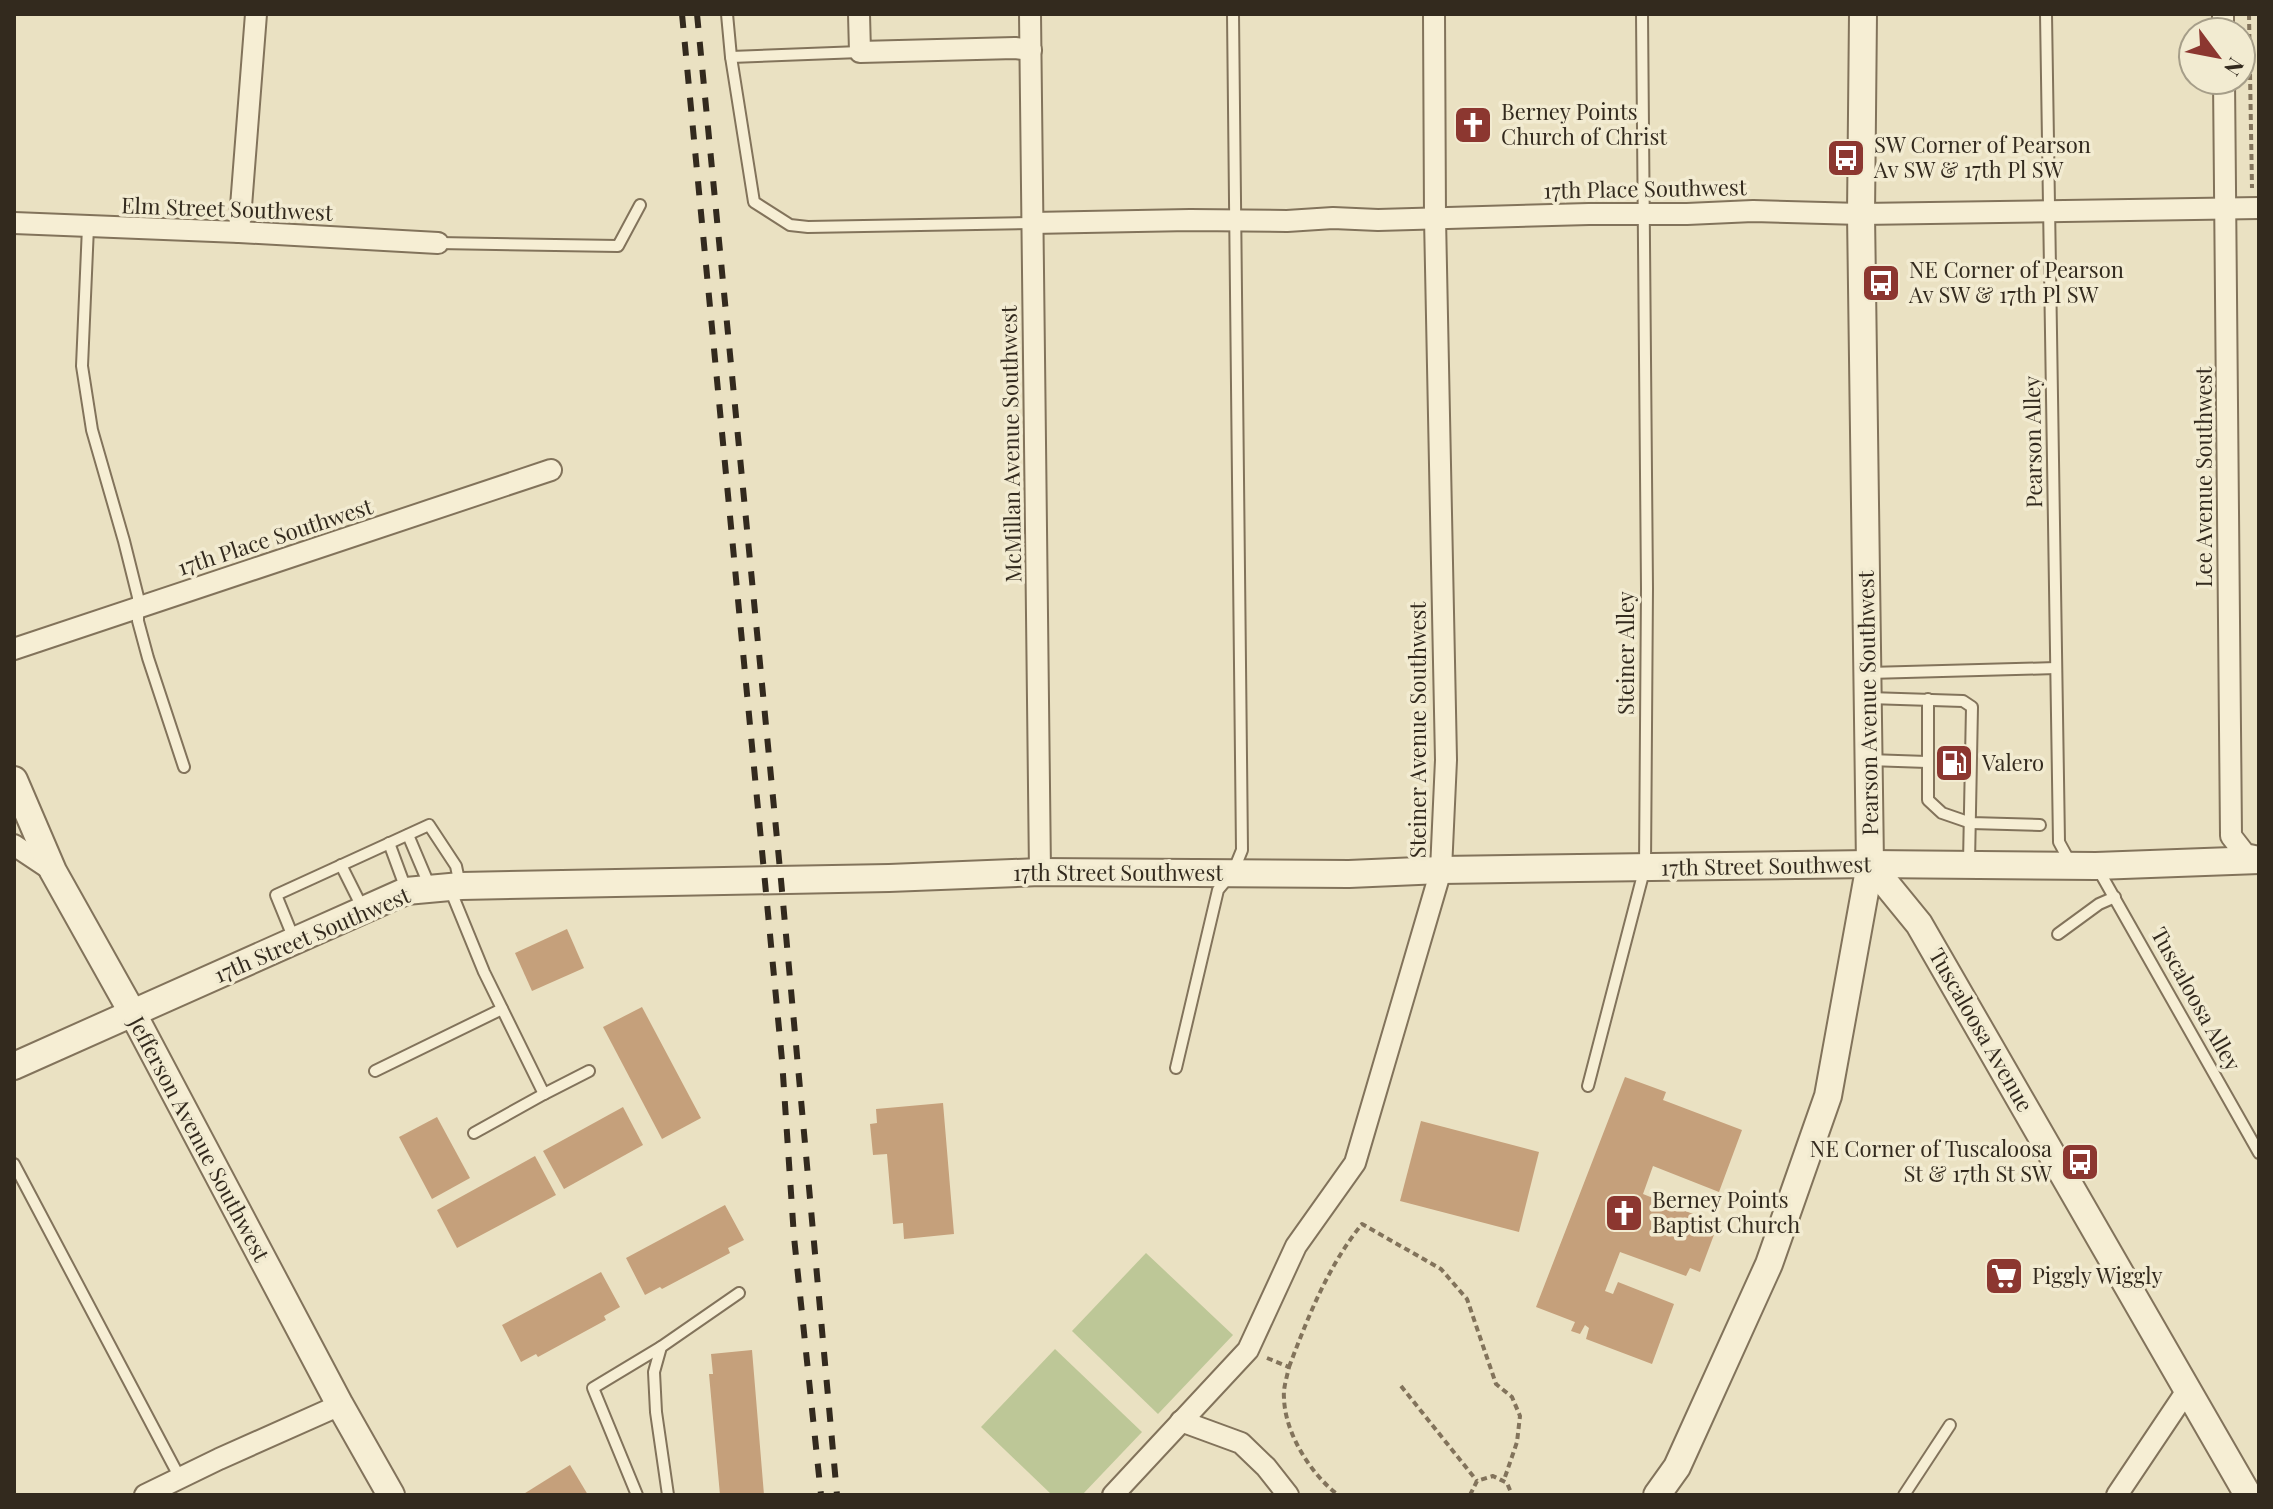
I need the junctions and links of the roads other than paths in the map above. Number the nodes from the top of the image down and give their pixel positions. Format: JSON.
{"nodes":[{"id":1,"x":256,"y":14,"type":"edge"},
{"id":2,"x":727,"y":14,"type":"edge"},
{"id":3,"x":859,"y":14,"type":"edge"},
{"id":4,"x":1030,"y":14,"type":"edge"},
{"id":5,"x":1233,"y":14,"type":"edge"},
{"id":6,"x":1434,"y":14,"type":"edge"},
{"id":7,"x":1642,"y":14,"type":"edge"},
{"id":8,"x":1863,"y":14,"type":"edge"},
{"id":9,"x":2046,"y":14,"type":"edge"},
{"id":10,"x":1031,"y":50,"type":"junction"},
{"id":11,"x":860,"y":52,"type":"junction"},
{"id":12,"x":731,"y":57,"type":"junction"},
{"id":13,"x":2224,"y":96,"type":"edge"},
{"id":14,"x":640,"y":205,"type":"dead end"},
{"id":15,"x":2226,"y":208,"type":"junction"},
{"id":16,"x":2256,"y":208,"type":"edge"},
{"id":17,"x":2050,"y":211,"type":"junction"},
{"id":18,"x":1644,"y":214,"type":"junction"},
{"id":19,"x":1861,"y":214,"type":"junction"},
{"id":20,"x":1435,"y":218,"type":"junction"},
{"id":21,"x":1234,"y":220,"type":"junction"},
{"id":22,"x":14,"y":223,"type":"edge"},
{"id":23,"x":1032,"y":223,"type":"junction"},
{"id":24,"x":88,"y":227,"type":"junction"},
{"id":25,"x":239,"y":232,"type":"junction"},
{"id":26,"x":438,"y":243,"type":"joint"},
{"id":27,"x":551,"y":470,"type":"dead end"},
{"id":28,"x":138,"y":607,"type":"junction"},
{"id":29,"x":14,"y":649,"type":"edge"},
{"id":30,"x":2056,"y":668,"type":"junction"},
{"id":31,"x":1867,"y":686,"type":"junction"},
{"id":32,"x":1928,"y":699,"type":"junction"},
{"id":33,"x":1927,"y":748,"type":"junction"},
{"id":34,"x":1941,"y":748,"type":"dead end"},
{"id":35,"x":1869,"y":760,"type":"junction"},
{"id":36,"x":1927,"y":762,"type":"junction"},
{"id":37,"x":184,"y":767,"type":"dead end"},
{"id":38,"x":1928,"y":775,"type":"junction"},
{"id":39,"x":1941,"y":775,"type":"dead end"},
{"id":40,"x":14,"y":780,"type":"edge"},
{"id":41,"x":1971,"y":823,"type":"junction"},
{"id":42,"x":2040,"y":825,"type":"dead end"},
{"id":43,"x":408,"y":835,"type":"junction"},
{"id":44,"x":389,"y":843,"type":"junction"},
{"id":45,"x":14,"y":845,"type":"edge"},
{"id":46,"x":2259,"y":858,"type":"edge"},
{"id":47,"x":1870,"y":864,"type":"junction"},
{"id":48,"x":341,"y":865,"type":"junction"},
{"id":49,"x":1969,"y":866,"type":"junction"},
{"id":50,"x":2084,"y":866,"type":"junction"},
{"id":51,"x":1645,"y":867,"type":"junction"},
{"id":52,"x":1441,"y":870,"type":"junction"},
{"id":53,"x":53,"y":871,"type":"junction"},
{"id":54,"x":1040,"y":872,"type":"junction"},
{"id":55,"x":1233,"y":872,"type":"junction"},
{"id":56,"x":437,"y":888,"type":"junction"},
{"id":57,"x":2115,"y":897,"type":"junction"},
{"id":58,"x":364,"y":910,"type":"junction"},
{"id":59,"x":2058,"y":934,"type":"dead end"},
{"id":60,"x":295,"y":941,"type":"junction"},
{"id":61,"x":502,"y":1009,"type":"junction"},
{"id":62,"x":132,"y":1012,"type":"junction"},
{"id":63,"x":14,"y":1066,"type":"edge"},
{"id":64,"x":1176,"y":1068,"type":"dead end"},
{"id":65,"x":375,"y":1071,"type":"dead end"},
{"id":66,"x":589,"y":1071,"type":"dead end"},
{"id":67,"x":1588,"y":1086,"type":"dead end"},
{"id":68,"x":544,"y":1094,"type":"junction"},
{"id":69,"x":474,"y":1133,"type":"dead end"},
{"id":70,"x":2259,"y":1153,"type":"edge"},
{"id":71,"x":14,"y":1164,"type":"edge"},
{"id":72,"x":739,"y":1293,"type":"dead end"},
{"id":73,"x":661,"y":1347,"type":"junction"},
{"id":74,"x":2188,"y":1389,"type":"junction"},
{"id":75,"x":340,"y":1405,"type":"junction"},
{"id":76,"x":1181,"y":1421,"type":"junction"},
{"id":77,"x":1950,"y":1425,"type":"dead end"},
{"id":78,"x":171,"y":1486,"type":"edge"},
{"id":79,"x":145,"y":1495,"type":"edge"},
{"id":80,"x":391,"y":1495,"type":"edge"},
{"id":81,"x":637,"y":1495,"type":"edge"},
{"id":82,"x":668,"y":1495,"type":"edge"},
{"id":83,"x":1113,"y":1495,"type":"edge"},
{"id":84,"x":1288,"y":1495,"type":"edge"},
{"id":85,"x":1657,"y":1495,"type":"edge"},
{"id":86,"x":1904,"y":1495,"type":"edge"},
{"id":87,"x":2117,"y":1495,"type":"edge"},
{"id":88,"x":2248,"y":1495,"type":"edge"}],
"edges":[{"from":1,"to":25,"type":"street"},
{"from":2,"to":12,"type":"lane"},
{"from":3,"to":11,"type":"street"},
{"from":4,"to":10,"type":"street","name":"McMillan Avenue Southwest"},
{"from":5,"to":21,"type":"lane"},
{"from":6,"to":20,"type":"street","name":"Steiner Avenue Southwest"},
{"from":7,"to":18,"type":"lane","name":"Steiner Alley"},
{"from":8,"to":19,"type":"street","name":"Pearson Avenue Southwest"},
{"from":9,"to":17,"type":"lane","name":"Pearson Alley"},
{"from":10,"to":11,"type":"street"},
{"from":10,"to":23,"type":"street","name":"McMillan Avenue Southwest"},
{"from":11,"to":12,"type":"lane"},
{"from":12,"to":23,"type":"lane"},
{"from":13,"to":15,"type":"street","name":"Lee Avenue Southwest"},
{"from":14,"to":26,"type":"lane"},
{"from":15,"to":16,"type":"street","name":"17th Place Southwest"},
{"from":15,"to":17,"type":"street","name":"17th Place Southwest"},
{"from":15,"to":46,"type":"street","name":"Lee Avenue Southwest"},
{"from":17,"to":19,"type":"street","name":"17th Place Southwest"},
{"from":17,"to":30,"type":"lane","name":"Pearson Alley"},
{"from":18,"to":19,"type":"street","name":"17th Place Southwest"},
{"from":18,"to":20,"type":"street","name":"17th Place Southwest"},
{"from":18,"to":51,"type":"lane","name":"Steiner Alley"},
{"from":19,"to":31,"type":"street","name":"Pearson Avenue Southwest"},
{"from":20,"to":21,"type":"street","name":"17th Place Southwest"},
{"from":20,"to":52,"type":"street","name":"Steiner Avenue Southwest"},
{"from":21,"to":23,"type":"street","name":"17th Place Southwest"},
{"from":21,"to":55,"type":"lane"},
{"from":22,"to":24,"type":"street","name":"Elm Street Southwest"},
{"from":23,"to":54,"type":"street","name":"McMillan Avenue Southwest"},
{"from":24,"to":25,"type":"street","name":"Elm Street Southwest"},
{"from":24,"to":28,"type":"lane"},
{"from":25,"to":26,"type":"street","name":"Elm Street Southwest"},
{"from":27,"to":28,"type":"street","name":"17th Place Southwest"},
{"from":28,"to":29,"type":"street","name":"17th Place Southwest"},
{"from":28,"to":37,"type":"lane"},
{"from":30,"to":31,"type":"lane"},
{"from":30,"to":50,"type":"lane","name":"Pearson Alley"},
{"from":31,"to":32,"type":"lane"},
{"from":31,"to":35,"type":"street","name":"Pearson Avenue Southwest"},
{"from":32,"to":33,"type":"lane"},
{"from":32,"to":41,"type":"lane"},
{"from":33,"to":34,"type":"lane"},
{"from":33,"to":36,"type":"lane"},
{"from":35,"to":36,"type":"lane"},
{"from":35,"to":47,"type":"street","name":"Pearson Avenue Southwest"},
{"from":36,"to":38,"type":"lane"},
{"from":38,"to":39,"type":"lane"},
{"from":38,"to":41,"type":"lane"},
{"from":40,"to":53,"type":"street","name":"Jefferson Avenue Southwest"},
{"from":41,"to":42,"type":"lane"},
{"from":41,"to":49,"type":"lane"},
{"from":43,"to":44,"type":"lane"},
{"from":43,"to":56,"type":"lane"},
{"from":43,"to":56,"type":"lane"},
{"from":44,"to":48,"type":"lane"},
{"from":44,"to":56,"type":"lane"},
{"from":45,"to":53,"type":"street"},
{"from":46,"to":50,"type":"street","name":"17th Street Southwest"},
{"from":47,"to":49,"type":"street","name":"17th Street Southwest"},
{"from":47,"to":51,"type":"street","name":"17th Street Southwest"},
{"from":47,"to":74,"type":"street","name":"Tuscaloosa Avenue"},
{"from":47,"to":85,"type":"street","name":"Pearson Avenue Southwest"},
{"from":48,"to":58,"type":"lane"},
{"from":48,"to":60,"type":"lane"},
{"from":49,"to":50,"type":"street","name":"17th Street Southwest"},
{"from":50,"to":57,"type":"lane","name":"Tuscaloosa Alley"},
{"from":51,"to":52,"type":"street","name":"17th Street Southwest"},
{"from":51,"to":67,"type":"lane","name":"Steiner Alley"},
{"from":52,"to":55,"type":"street","name":"17th Street Southwest"},
{"from":52,"to":76,"type":"street","name":"Steiner Avenue Southwest"},
{"from":53,"to":62,"type":"street","name":"Jefferson Avenue Southwest"},
{"from":54,"to":55,"type":"street","name":"17th Street Southwest"},
{"from":54,"to":56,"type":"street","name":"17th Street Southwest"},
{"from":55,"to":64,"type":"lane"},
{"from":56,"to":58,"type":"street","name":"17th Street Southwest"},
{"from":56,"to":61,"type":"lane"},
{"from":57,"to":59,"type":"lane"},
{"from":57,"to":70,"type":"lane","name":"Tuscaloosa Alley"},
{"from":58,"to":60,"type":"street","name":"17th Street Southwest"},
{"from":60,"to":62,"type":"street","name":"17th Street Southwest"},
{"from":61,"to":65,"type":"lane"},
{"from":61,"to":68,"type":"lane"},
{"from":62,"to":63,"type":"street","name":"17th Street Southwest"},
{"from":62,"to":75,"type":"street","name":"Jefferson Avenue Southwest"},
{"from":66,"to":68,"type":"lane"},
{"from":68,"to":69,"type":"lane"},
{"from":71,"to":78,"type":"lane"},
{"from":72,"to":73,"type":"lane"},
{"from":73,"to":81,"type":"lane"},
{"from":73,"to":82,"type":"lane"},
{"from":74,"to":87,"type":"street"},
{"from":74,"to":88,"type":"street","name":"Tuscaloosa Avenue"},
{"from":75,"to":78,"type":"street"},
{"from":75,"to":80,"type":"street","name":"Jefferson Avenue Southwest"},
{"from":76,"to":83,"type":"street","name":"Steiner Avenue Southwest"},
{"from":76,"to":84,"type":"street"},
{"from":77,"to":86,"type":"lane"},
{"from":78,"to":79,"type":"street"}]}
